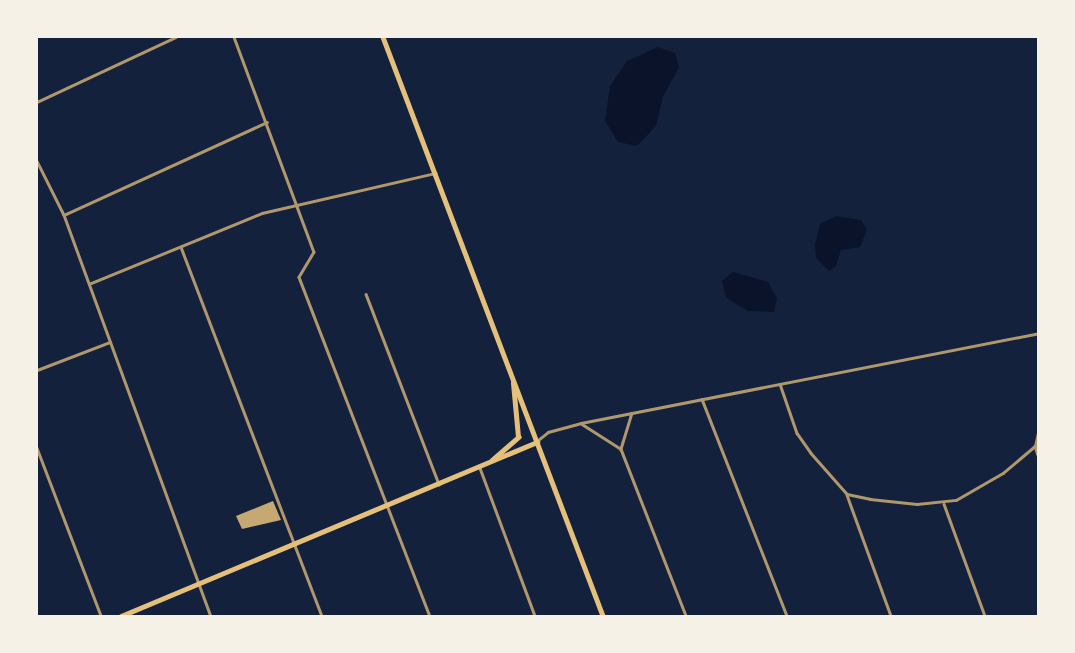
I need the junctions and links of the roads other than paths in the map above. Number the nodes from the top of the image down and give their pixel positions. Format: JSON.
{"nodes":[{"id":1,"x":176,"y":37,"type":"edge"},
{"id":2,"x":234,"y":37,"type":"edge"},
{"id":3,"x":383,"y":37,"type":"edge"},
{"id":4,"x":37,"y":102,"type":"edge"},
{"id":5,"x":267,"y":122,"type":"junction"},
{"id":6,"x":37,"y":161,"type":"edge"},
{"id":7,"x":435,"y":173,"type":"junction"},
{"id":8,"x":297,"y":203,"type":"junction"},
{"id":9,"x":64,"y":215,"type":"junction"},
{"id":10,"x":181,"y":247,"type":"junction"},
{"id":11,"x":89,"y":284,"type":"junction"},
{"id":12,"x":366,"y":294,"type":"dead end"},
{"id":13,"x":1038,"y":333,"type":"edge"},
{"id":14,"x":110,"y":342,"type":"junction"},
{"id":15,"x":37,"y":370,"type":"edge"},
{"id":16,"x":512,"y":376,"type":"junction"},
{"id":17,"x":779,"y":384,"type":"junction"},
{"id":18,"x":702,"y":399,"type":"junction"},
{"id":19,"x":632,"y":413,"type":"junction"},
{"id":20,"x":581,"y":423,"type":"junction"},
{"id":21,"x":1038,"y":433,"type":"edge"},
{"id":22,"x":537,"y":442,"type":"junction"},
{"id":23,"x":1035,"y":446,"type":"junction"},
{"id":24,"x":37,"y":449,"type":"edge"},
{"id":25,"x":621,"y":449,"type":"junction"},
{"id":26,"x":1038,"y":455,"type":"edge"},
{"id":27,"x":480,"y":468,"type":"junction"},
{"id":28,"x":439,"y":484,"type":"junction"},
{"id":29,"x":847,"y":494,"type":"junction"},
{"id":30,"x":944,"y":504,"type":"junction"},
{"id":31,"x":388,"y":505,"type":"junction"},
{"id":32,"x":296,"y":544,"type":"junction"},
{"id":33,"x":201,"y":585,"type":"junction"},
{"id":34,"x":101,"y":616,"type":"edge"},
{"id":35,"x":121,"y":616,"type":"edge"},
{"id":36,"x":211,"y":616,"type":"edge"},
{"id":37,"x":322,"y":616,"type":"edge"},
{"id":38,"x":430,"y":616,"type":"edge"},
{"id":39,"x":535,"y":616,"type":"edge"},
{"id":40,"x":603,"y":616,"type":"edge"},
{"id":41,"x":686,"y":616,"type":"edge"},
{"id":42,"x":787,"y":616,"type":"edge"},
{"id":43,"x":891,"y":616,"type":"edge"},
{"id":44,"x":985,"y":616,"type":"edge"}],
"edges":[{"from":1,"to":4,"type":"street"},
{"from":2,"to":5,"type":"street"},
{"from":3,"to":7,"type":"main road"},
{"from":5,"to":8,"type":"street"},
{"from":5,"to":9,"type":"street"},
{"from":6,"to":9,"type":"street"},
{"from":7,"to":8,"type":"street"},
{"from":7,"to":16,"type":"main road"},
{"from":8,"to":10,"type":"street"},
{"from":8,"to":31,"type":"street"},
{"from":9,"to":11,"type":"street"},
{"from":10,"to":11,"type":"street"},
{"from":10,"to":32,"type":"street"},
{"from":11,"to":14,"type":"street"},
{"from":12,"to":28,"type":"street"},
{"from":13,"to":17,"type":"street"},
{"from":14,"to":15,"type":"street"},
{"from":14,"to":33,"type":"street"},
{"from":16,"to":22,"type":"main road"},
{"from":16,"to":27,"type":"main road"},
{"from":17,"to":18,"type":"street"},
{"from":17,"to":29,"type":"street"},
{"from":18,"to":19,"type":"street"},
{"from":18,"to":42,"type":"street"},
{"from":19,"to":20,"type":"street"},
{"from":19,"to":25,"type":"street"},
{"from":20,"to":22,"type":"street"},
{"from":20,"to":25,"type":"street"},
{"from":21,"to":23,"type":"street"},
{"from":22,"to":27,"type":"main road"},
{"from":22,"to":40,"type":"main road"},
{"from":23,"to":26,"type":"street"},
{"from":23,"to":30,"type":"street"},
{"from":24,"to":34,"type":"street"},
{"from":25,"to":41,"type":"street"},
{"from":27,"to":28,"type":"main road"},
{"from":27,"to":39,"type":"street"},
{"from":28,"to":31,"type":"main road"},
{"from":29,"to":30,"type":"street"},
{"from":29,"to":43,"type":"street"},
{"from":30,"to":44,"type":"street"},
{"from":31,"to":32,"type":"main road"},
{"from":31,"to":38,"type":"street"},
{"from":32,"to":33,"type":"main road"},
{"from":32,"to":37,"type":"street"},
{"from":33,"to":35,"type":"main road"},
{"from":33,"to":36,"type":"street"}]}
